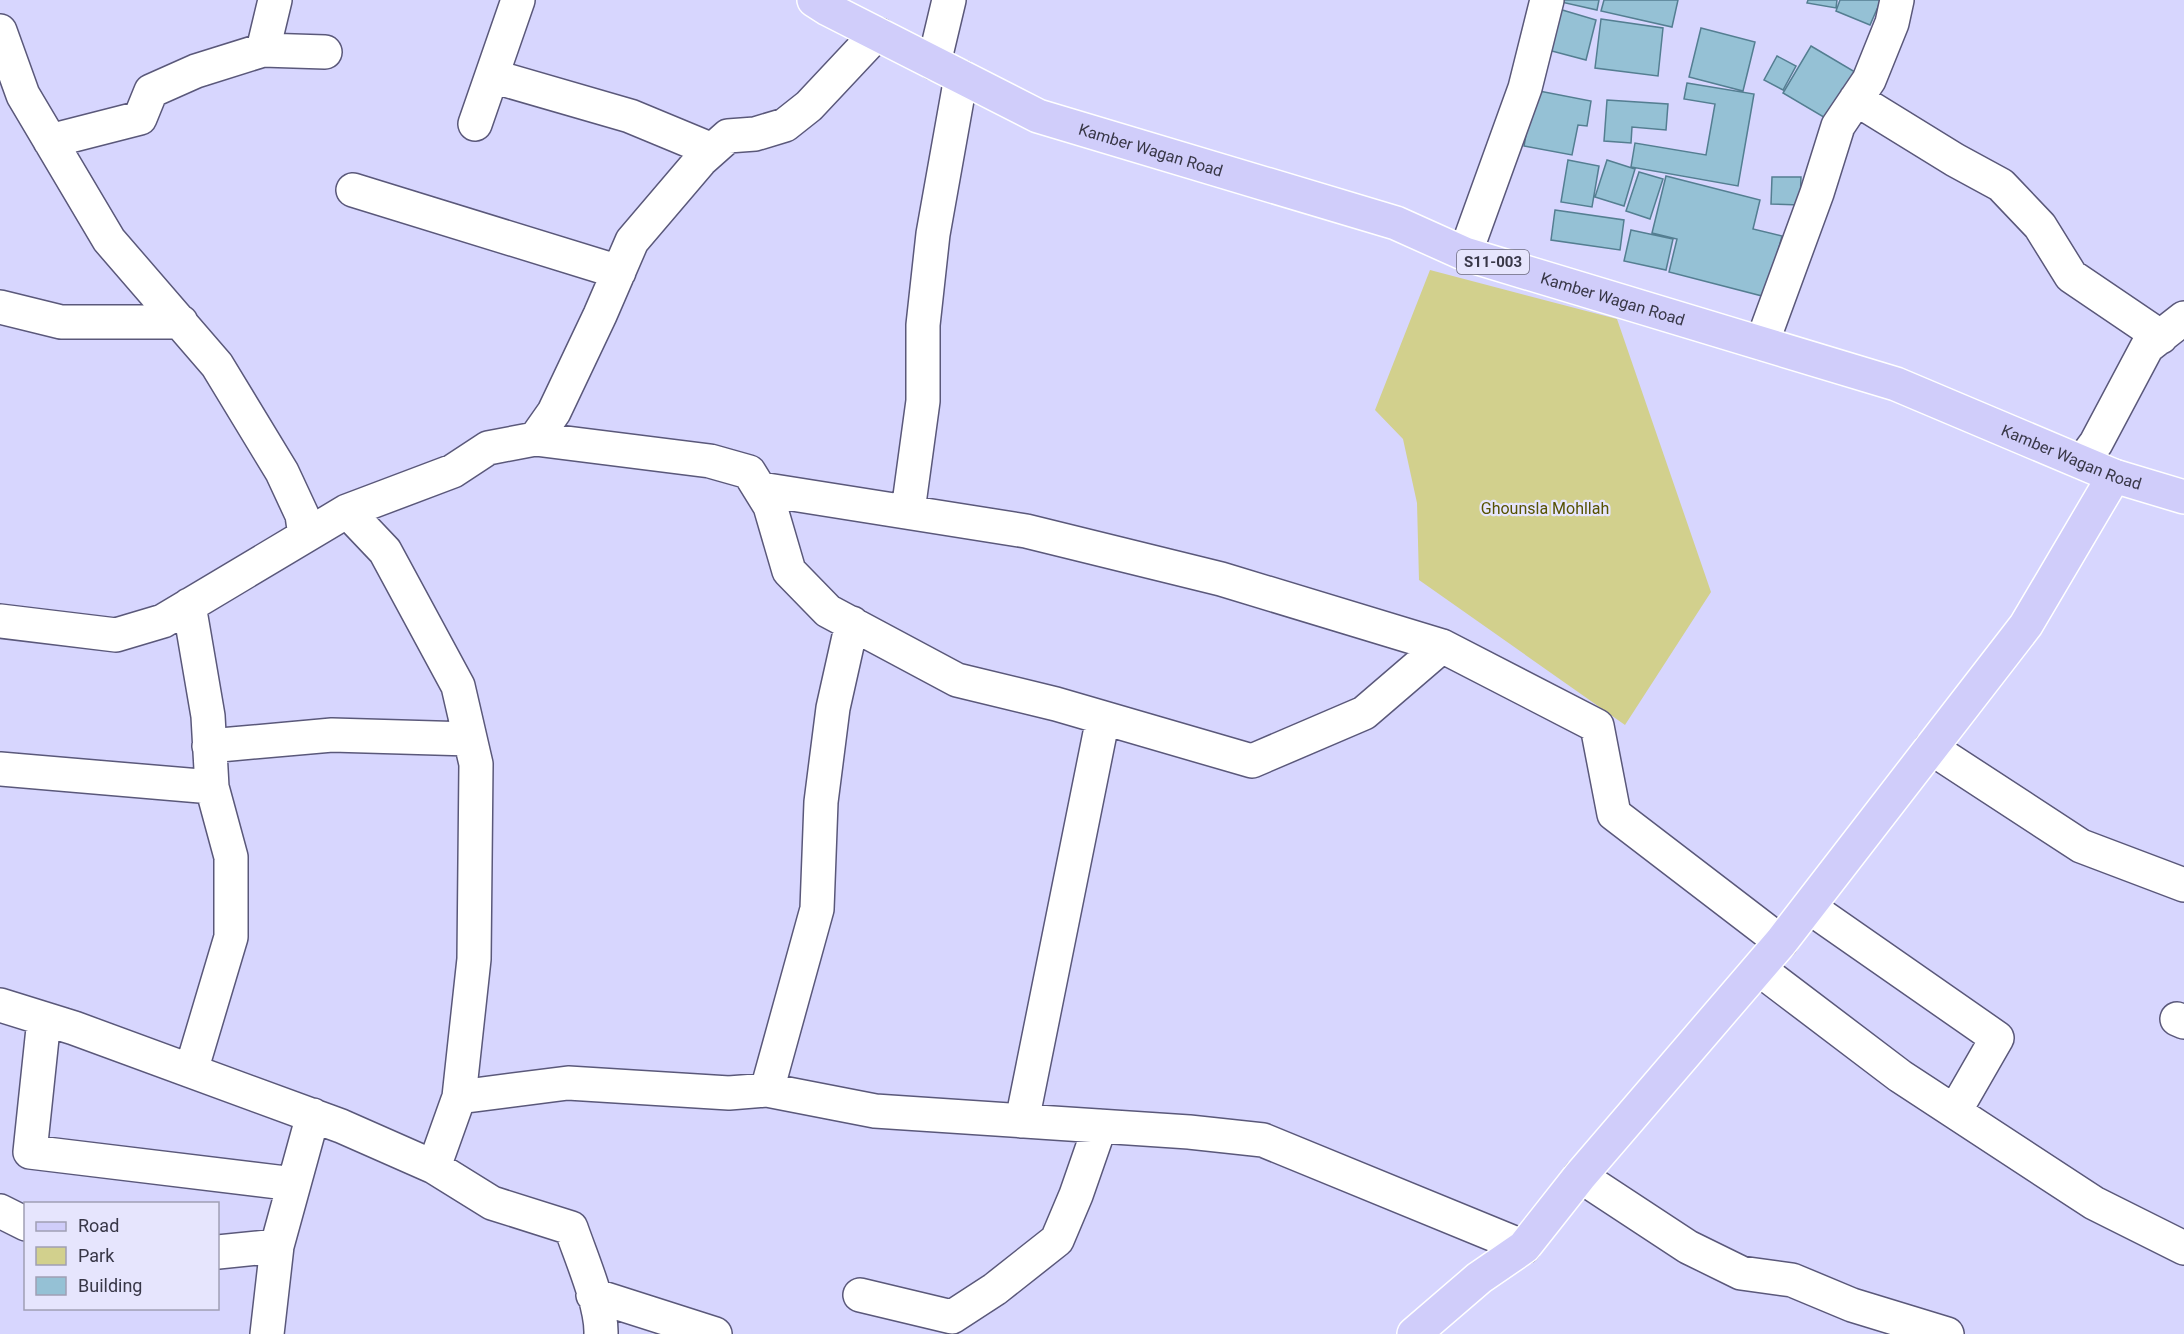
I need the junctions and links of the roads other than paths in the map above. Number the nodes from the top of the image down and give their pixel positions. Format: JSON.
{"nodes":[{"id":1,"x":275,"y":0,"type":"edge"},
{"id":2,"x":518,"y":0,"type":"edge"},
{"id":3,"x":814,"y":0,"type":"edge"},
{"id":4,"x":949,"y":0,"type":"edge"},
{"id":5,"x":1547,"y":0,"type":"edge"},
{"id":6,"x":1897,"y":0,"type":"edge"},
{"id":7,"x":0,"y":31,"type":"edge"},
{"id":8,"x":879,"y":35,"type":"junction"},
{"id":9,"x":263,"y":50,"type":"junction"},
{"id":10,"x":325,"y":52,"type":"dead end"},
{"id":11,"x":947,"y":70,"type":"junction"},
{"id":12,"x":7,"y":72,"type":"edge"},
{"id":13,"x":492,"y":76,"type":"junction"},
{"id":14,"x":1856,"y":99,"type":"junction"},
{"id":15,"x":475,"y":124,"type":"dead end"},
{"id":16,"x":50,"y":141,"type":"junction"},
{"id":17,"x":712,"y":150,"type":"junction"},
{"id":18,"x":353,"y":190,"type":"dead end"},
{"id":19,"x":1465,"y":254,"type":"junction"},
{"id":20,"x":619,"y":272,"type":"junction"},
{"id":21,"x":0,"y":307,"type":"edge"},
{"id":22,"x":180,"y":322,"type":"junction"},
{"id":23,"x":2172,"y":327,"type":"edge"},
{"id":24,"x":1762,"y":343,"type":"junction"},
{"id":25,"x":535,"y":440,"type":"junction"},
{"id":26,"x":2082,"y":462,"type":"junction"},
{"id":27,"x":2114,"y":476,"type":"junction"},
{"id":28,"x":761,"y":489,"type":"junction"},
{"id":29,"x":2184,"y":497,"type":"edge"},
{"id":30,"x":347,"y":511,"type":"junction"},
{"id":31,"x":908,"y":511,"type":"junction"},
{"id":32,"x":305,"y":536,"type":"junction"},
{"id":33,"x":189,"y":604,"type":"junction"},
{"id":34,"x":0,"y":621,"type":"edge"},
{"id":35,"x":852,"y":623,"type":"junction"},
{"id":36,"x":1442,"y":646,"type":"junction"},
{"id":37,"x":1102,"y":718,"type":"junction"},
{"id":38,"x":470,"y":739,"type":"junction"},
{"id":39,"x":209,"y":746,"type":"junction"},
{"id":40,"x":1931,"y":748,"type":"junction"},
{"id":41,"x":0,"y":769,"type":"edge"},
{"id":42,"x":212,"y":787,"type":"junction"},
{"id":43,"x":2184,"y":885,"type":"edge"},
{"id":44,"x":1809,"y":907,"type":"junction"},
{"id":45,"x":1781,"y":942,"type":"junction"},
{"id":46,"x":1759,"y":969,"type":"junction"},
{"id":47,"x":0,"y":1005,"type":"edge"},
{"id":48,"x":44,"y":1019,"type":"junction"},
{"id":49,"x":191,"y":1071,"type":"junction"},
{"id":50,"x":767,"y":1090,"type":"junction"},
{"id":51,"x":459,"y":1097,"type":"junction"},
{"id":52,"x":1955,"y":1112,"type":"junction"},
{"id":53,"x":313,"y":1115,"type":"junction"},
{"id":54,"x":1022,"y":1121,"type":"junction"},
{"id":55,"x":1100,"y":1126,"type":"junction"},
{"id":56,"x":434,"y":1167,"type":"junction"},
{"id":57,"x":1580,"y":1176,"type":"junction"},
{"id":58,"x":294,"y":1184,"type":"junction"},
{"id":59,"x":0,"y":1211,"type":"edge"},
{"id":60,"x":24,"y":1223,"type":"edge"},
{"id":61,"x":277,"y":1246,"type":"junction"},
{"id":62,"x":1524,"y":1247,"type":"junction"},
{"id":63,"x":2184,"y":1248,"type":"edge"},
{"id":64,"x":219,"y":1252,"type":"edge"},
{"id":65,"x":593,"y":1294,"type":"junction"},
{"id":66,"x":861,"y":1295,"type":"dead end"},
{"id":67,"x":267,"y":1334,"type":"edge"},
{"id":68,"x":601,"y":1334,"type":"edge"},
{"id":69,"x":715,"y":1334,"type":"edge"},
{"id":70,"x":1414,"y":1334,"type":"edge"},
{"id":71,"x":1947,"y":1334,"type":"edge"}],
"edges":[{"from":1,"to":9,"type":"street"},
{"from":2,"to":13,"type":"street"},
{"from":3,"to":8,"type":"main road","name":"Kamber Wagan Road","number":"S11-003"},
{"from":4,"to":11,"type":"street"},
{"from":5,"to":19,"type":"street"},
{"from":6,"to":14,"type":"street"},
{"from":7,"to":12,"type":"street"},
{"from":8,"to":11,"type":"main road","name":"Kamber Wagan Road","number":"S11-003"},
{"from":8,"to":17,"type":"street"},
{"from":9,"to":10,"type":"street"},
{"from":9,"to":16,"type":"street"},
{"from":11,"to":19,"type":"main road","name":"Kamber Wagan Road","number":"S11-003"},
{"from":11,"to":31,"type":"street"},
{"from":12,"to":16,"type":"street"},
{"from":13,"to":15,"type":"street"},
{"from":13,"to":17,"type":"street"},
{"from":14,"to":23,"type":"street"},
{"from":14,"to":24,"type":"street"},
{"from":16,"to":22,"type":"street"},
{"from":17,"to":20,"type":"street"},
{"from":18,"to":20,"type":"street"},
{"from":19,"to":24,"type":"main road","name":"Kamber Wagan Road","number":"S11-003"},
{"from":20,"to":25,"type":"street"},
{"from":21,"to":22,"type":"street"},
{"from":22,"to":32,"type":"street"},
{"from":23,"to":26,"type":"street"},
{"from":24,"to":26,"type":"main road","name":"Kamber Wagan Road","number":"S11-003"},
{"from":25,"to":28,"type":"street"},
{"from":25,"to":30,"type":"street"},
{"from":26,"to":27,"type":"main road","name":"Kamber Wagan Road","number":"S11-003"},
{"from":27,"to":29,"type":"main road","name":"Kamber Wagan Road","number":"S11-003"},
{"from":27,"to":40,"type":"main road"},
{"from":28,"to":31,"type":"street"},
{"from":28,"to":35,"type":"street"},
{"from":30,"to":32,"type":"street"},
{"from":30,"to":38,"type":"street"},
{"from":31,"to":36,"type":"street"},
{"from":32,"to":33,"type":"street"},
{"from":33,"to":34,"type":"street"},
{"from":33,"to":39,"type":"street"},
{"from":35,"to":37,"type":"street"},
{"from":35,"to":50,"type":"street"},
{"from":36,"to":37,"type":"street"},
{"from":36,"to":45,"type":"street"},
{"from":37,"to":54,"type":"street"},
{"from":38,"to":39,"type":"street"},
{"from":38,"to":51,"type":"street"},
{"from":39,"to":42,"type":"street"},
{"from":40,"to":43,"type":"street"},
{"from":40,"to":44,"type":"main road"},
{"from":41,"to":42,"type":"street"},
{"from":42,"to":49,"type":"street"},
{"from":44,"to":45,"type":"main road"},
{"from":44,"to":52,"type":"street"},
{"from":45,"to":46,"type":"main road"},
{"from":46,"to":52,"type":"street"},
{"from":46,"to":57,"type":"main road"},
{"from":47,"to":48,"type":"street"},
{"from":48,"to":49,"type":"street"},
{"from":48,"to":58,"type":"street"},
{"from":49,"to":53,"type":"street"},
{"from":50,"to":51,"type":"street"},
{"from":50,"to":54,"type":"street"},
{"from":51,"to":56,"type":"street"},
{"from":52,"to":63,"type":"street"},
{"from":53,"to":56,"type":"street"},
{"from":53,"to":58,"type":"street"},
{"from":54,"to":55,"type":"street"},
{"from":55,"to":62,"type":"street"},
{"from":55,"to":66,"type":"street"},
{"from":56,"to":65,"type":"street"},
{"from":57,"to":62,"type":"main road"},
{"from":57,"to":71,"type":"street"},
{"from":58,"to":61,"type":"street"},
{"from":59,"to":60,"type":"street"},
{"from":61,"to":64,"type":"street"},
{"from":61,"to":67,"type":"street"},
{"from":62,"to":70,"type":"main road"},
{"from":65,"to":68,"type":"street"},
{"from":65,"to":69,"type":"street"}]}
